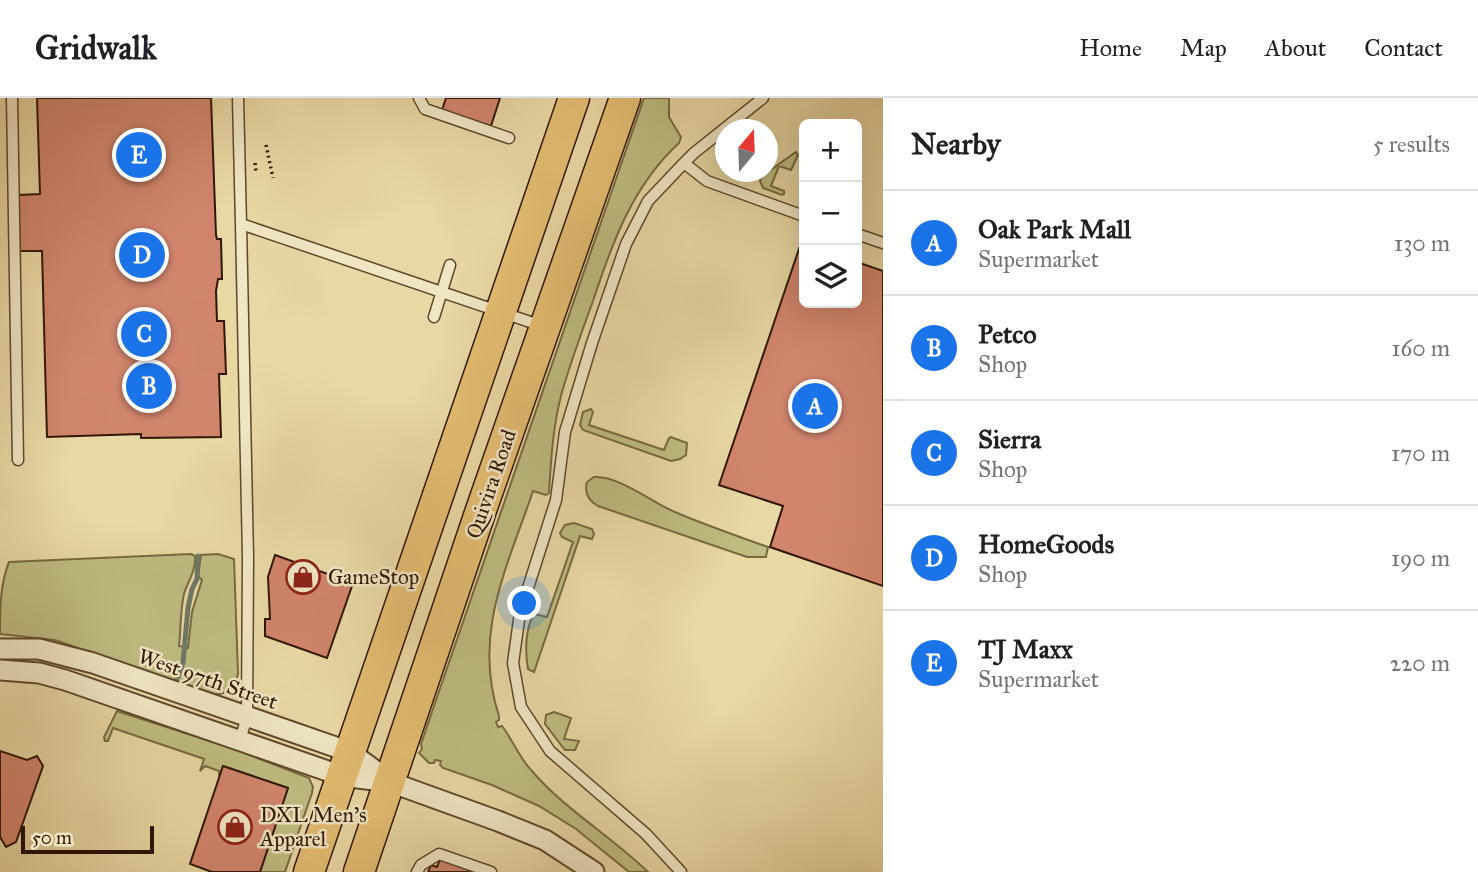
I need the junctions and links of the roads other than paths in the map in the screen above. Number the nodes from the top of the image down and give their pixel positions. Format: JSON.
{"nodes":[{"id":1,"x":12,"y":98,"type":"edge"},
{"id":2,"x":238,"y":98,"type":"edge"},
{"id":3,"x":419,"y":98,"type":"edge"},
{"id":4,"x":574,"y":98,"type":"edge"},
{"id":5,"x":625,"y":98,"type":"edge"},
{"id":6,"x":763,"y":98,"type":"edge"},
{"id":7,"x":509,"y":138,"type":"dead end"},
{"id":8,"x":684,"y":163,"type":"junction"},
{"id":9,"x":799,"y":214,"type":"edge"},
{"id":10,"x":241,"y":224,"type":"junction"},
{"id":11,"x":862,"y":236,"type":"edge"},
{"id":12,"x":883,"y":243,"type":"edge"},
{"id":13,"x":450,"y":265,"type":"dead end"},
{"id":14,"x":442,"y":291,"type":"junction"},
{"id":15,"x":501,"y":311,"type":"junction"},
{"id":16,"x":434,"y":317,"type":"dead end"},
{"id":17,"x":546,"y":327,"type":"junction"},
{"id":18,"x":18,"y":460,"type":"dead end"},
{"id":19,"x":0,"y":649,"type":"edge"},
{"id":20,"x":0,"y":670,"type":"edge"},
{"id":21,"x":247,"y":717,"type":"junction"},
{"id":22,"x":240,"y":740,"type":"junction"},
{"id":23,"x":346,"y":764,"type":"junction"},
{"id":24,"x":390,"y":782,"type":"junction"},
{"id":25,"x":309,"y":872,"type":"edge"},
{"id":26,"x":359,"y":872,"type":"edge"},
{"id":27,"x":417,"y":872,"type":"edge"},
{"id":28,"x":491,"y":872,"type":"edge"},
{"id":29,"x":594,"y":872,"type":"edge"},
{"id":30,"x":681,"y":872,"type":"edge"}],
"edges":[{"from":1,"to":18,"type":"lane"},
{"from":2,"to":10,"type":"lane"},
{"from":3,"to":7,"type":"lane"},
{"from":4,"to":15,"type":"main road"},
{"from":5,"to":17,"type":"main road","name":"Quivira Road"},
{"from":6,"to":8,"type":"lane"},
{"from":8,"to":9,"type":"lane"},
{"from":8,"to":30,"type":"lane"},
{"from":10,"to":14,"type":"lane"},
{"from":10,"to":21,"type":"lane"},
{"from":11,"to":12,"type":"lane"},
{"from":13,"to":14,"type":"lane"},
{"from":14,"to":15,"type":"lane"},
{"from":14,"to":16,"type":"lane"},
{"from":15,"to":17,"type":"lane"},
{"from":15,"to":23,"type":"main road"},
{"from":17,"to":24,"type":"main road","name":"Quivira Road"},
{"from":19,"to":21,"type":"street","name":"West 97th Street"},
{"from":20,"to":22,"type":"street","name":"West 97th Street"},
{"from":21,"to":22,"type":"lane"},
{"from":21,"to":23,"type":"street","name":"West 97th Street"},
{"from":22,"to":23,"type":"street","name":"West 97th Street"},
{"from":23,"to":24,"type":"street","name":"West 97th Street"},
{"from":23,"to":25,"type":"main road"},
{"from":24,"to":26,"type":"main road","name":"Quivira Road"},
{"from":24,"to":29,"type":"street","name":"West 97th Street"},
{"from":27,"to":28,"type":"lane"}]}
